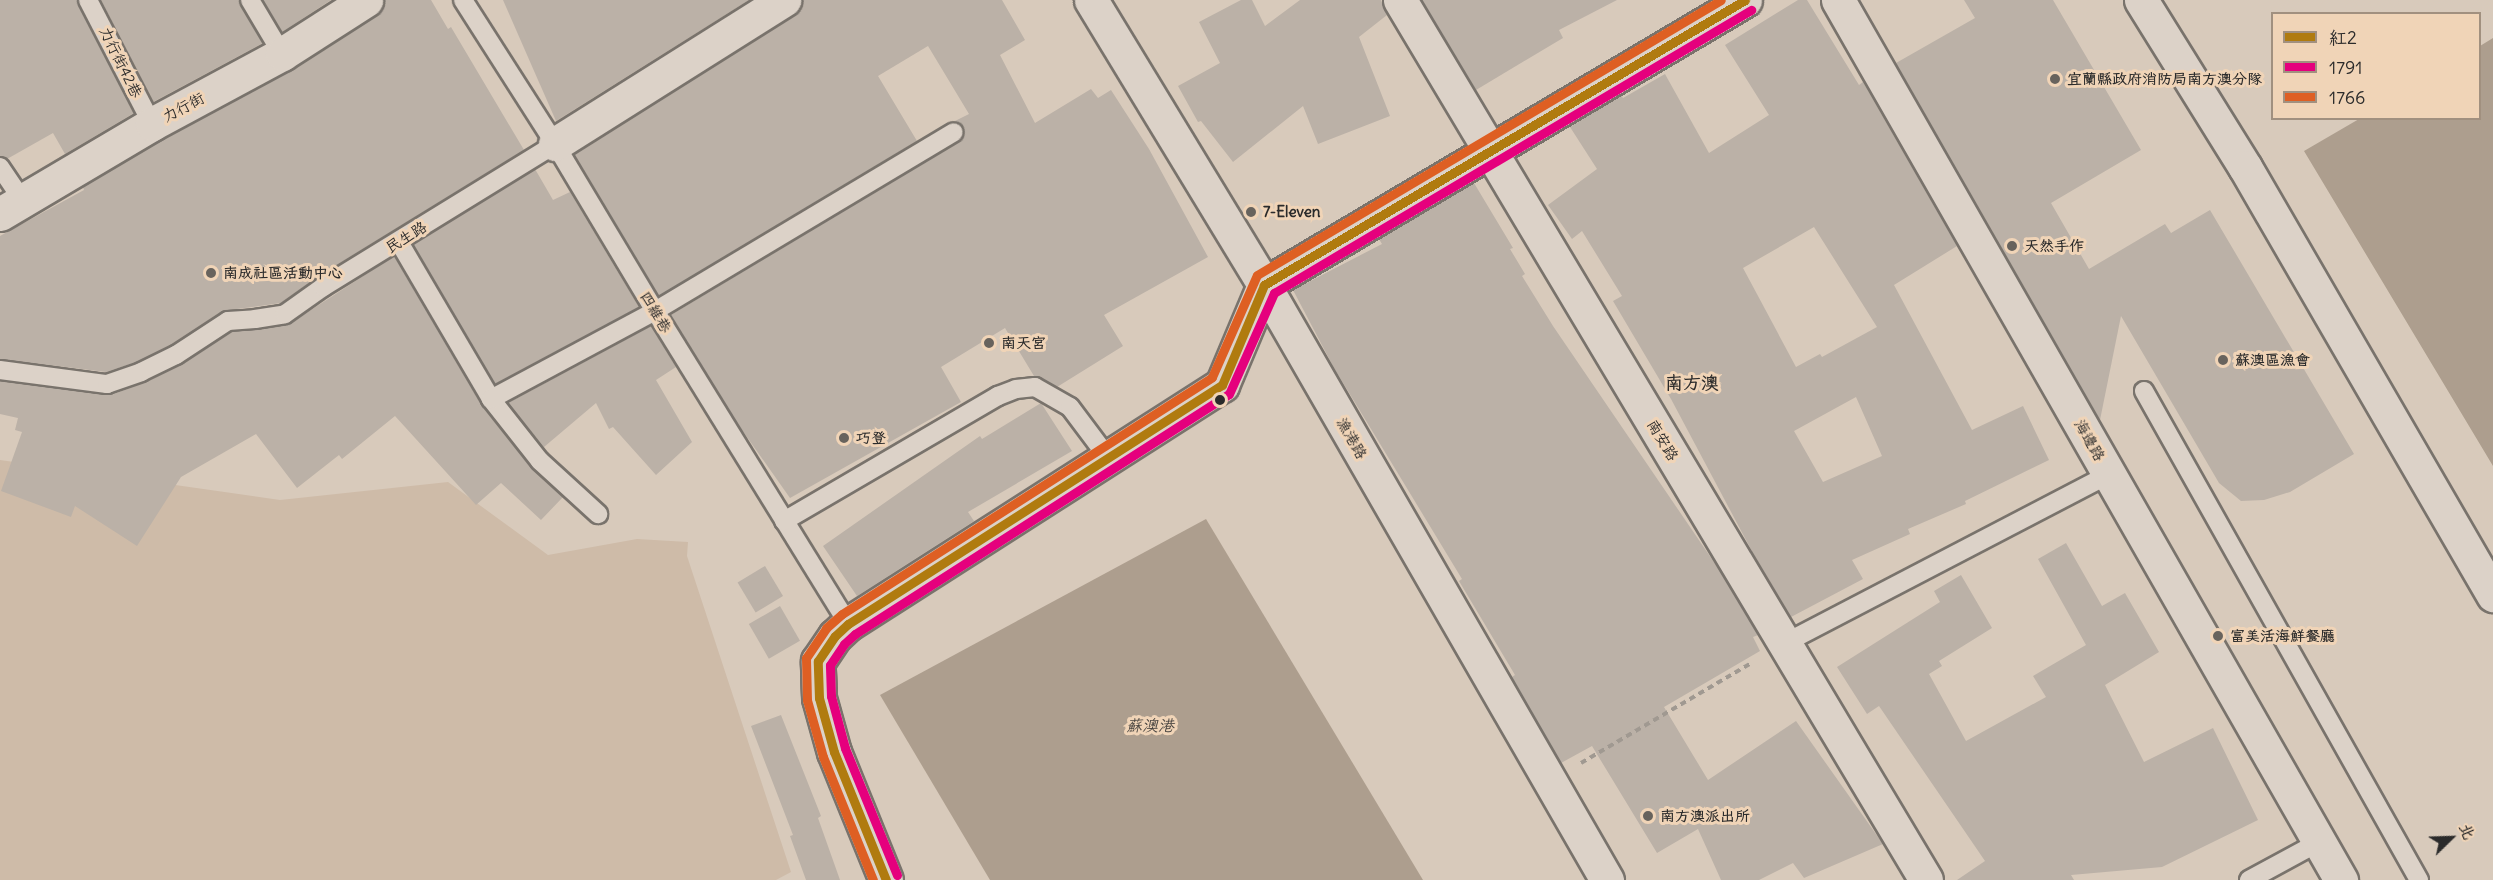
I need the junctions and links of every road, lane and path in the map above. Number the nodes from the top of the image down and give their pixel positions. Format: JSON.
{"nodes":[{"id":1,"x":88,"y":0,"type":"edge"},
{"id":2,"x":250,"y":0,"type":"edge"},
{"id":3,"x":366,"y":0,"type":"edge"},
{"id":4,"x":463,"y":0,"type":"edge"},
{"id":5,"x":784,"y":0,"type":"edge"},
{"id":6,"x":1091,"y":0,"type":"edge"},
{"id":7,"x":1400,"y":0,"type":"edge"},
{"id":8,"x":1745,"y":0,"type":"edge"},
{"id":9,"x":1838,"y":0,"type":"edge"},
{"id":10,"x":2141,"y":0,"type":"edge"},
{"id":11,"x":282,"y":54,"type":"junction"},
{"id":12,"x":152,"y":124,"type":"junction"},
{"id":13,"x":954,"y":132,"type":"dead end"},
{"id":14,"x":555,"y":144,"type":"junction"},
{"id":15,"x":1490,"y":150,"type":"junction"},
{"id":16,"x":0,"y":166,"type":"edge"},
{"id":17,"x":11,"y":207,"type":"edge"},
{"id":18,"x":399,"y":242,"type":"junction"},
{"id":19,"x":1264,"y":285,"type":"junction"},
{"id":20,"x":655,"y":311,"type":"junction"},
{"id":21,"x":0,"y":370,"type":"edge"},
{"id":22,"x":2144,"y":391,"type":"dead end"},
{"id":23,"x":491,"y":399,"type":"junction"},
{"id":24,"x":1109,"y":459,"type":"junction"},
{"id":25,"x":2109,"y":474,"type":"junction"},
{"id":26,"x":598,"y":514,"type":"dead end"},
{"id":27,"x":784,"y":521,"type":"junction"},
{"id":28,"x":2493,"y":596,"type":"edge"},
{"id":29,"x":848,"y":624,"type":"junction"},
{"id":30,"x":1785,"y":644,"type":"junction"},
{"id":31,"x":1550,"y":781,"type":"junction"},
{"id":32,"x":2319,"y":842,"type":"junction"},
{"id":33,"x":886,"y":880,"type":"edge"},
{"id":34,"x":1607,"y":880,"type":"edge"},
{"id":35,"x":1926,"y":880,"type":"edge"},
{"id":36,"x":2249,"y":880,"type":"edge"},
{"id":37,"x":2341,"y":880,"type":"edge"},
{"id":38,"x":2419,"y":880,"type":"edge"}],
"edges":[{"from":1,"to":12,"type":"lane","name":"力行街42巷"},
{"from":2,"to":11,"type":"lane"},
{"from":3,"to":11,"type":"street","name":"力行街"},
{"from":4,"to":14,"type":"lane","name":"四維巷"},
{"from":5,"to":14,"type":"street","name":"民生路"},
{"from":6,"to":19,"type":"street","name":"漁港路"},
{"from":7,"to":15,"type":"street","name":"南安路"},
{"from":8,"to":15,"type":"street"},
{"from":9,"to":25,"type":"street","name":"海邊路"},
{"from":10,"to":28,"type":"street"},
{"from":11,"to":12,"type":"street","name":"力行街"},
{"from":12,"to":17,"type":"street","name":"力行街"},
{"from":13,"to":20,"type":"lane"},
{"from":14,"to":18,"type":"lane","name":"民生路"},
{"from":14,"to":20,"type":"lane","name":"四維巷"},
{"from":15,"to":19,"type":"street"},
{"from":15,"to":30,"type":"street","name":"南安路"},
{"from":16,"to":17,"type":"lane"},
{"from":18,"to":21,"type":"lane","name":"民生路"},
{"from":18,"to":23,"type":"lane"},
{"from":19,"to":24,"type":"street"},
{"from":19,"to":31,"type":"street","name":"漁港路"},
{"from":20,"to":23,"type":"lane"},
{"from":20,"to":27,"type":"lane","name":"四維巷"},
{"from":22,"to":38,"type":"lane"},
{"from":23,"to":26,"type":"lane"},
{"from":24,"to":27,"type":"lane"},
{"from":24,"to":29,"type":"street"},
{"from":25,"to":30,"type":"lane"},
{"from":25,"to":32,"type":"street","name":"海邊路"},
{"from":27,"to":29,"type":"lane","name":"四維巷"},
{"from":29,"to":33,"type":"street"},
{"from":30,"to":31,"type":"path"},
{"from":30,"to":35,"type":"street","name":"南安路"},
{"from":31,"to":34,"type":"street","name":"漁港路"},
{"from":32,"to":36,"type":"lane"},
{"from":32,"to":37,"type":"street","name":"海邊路"}]}
